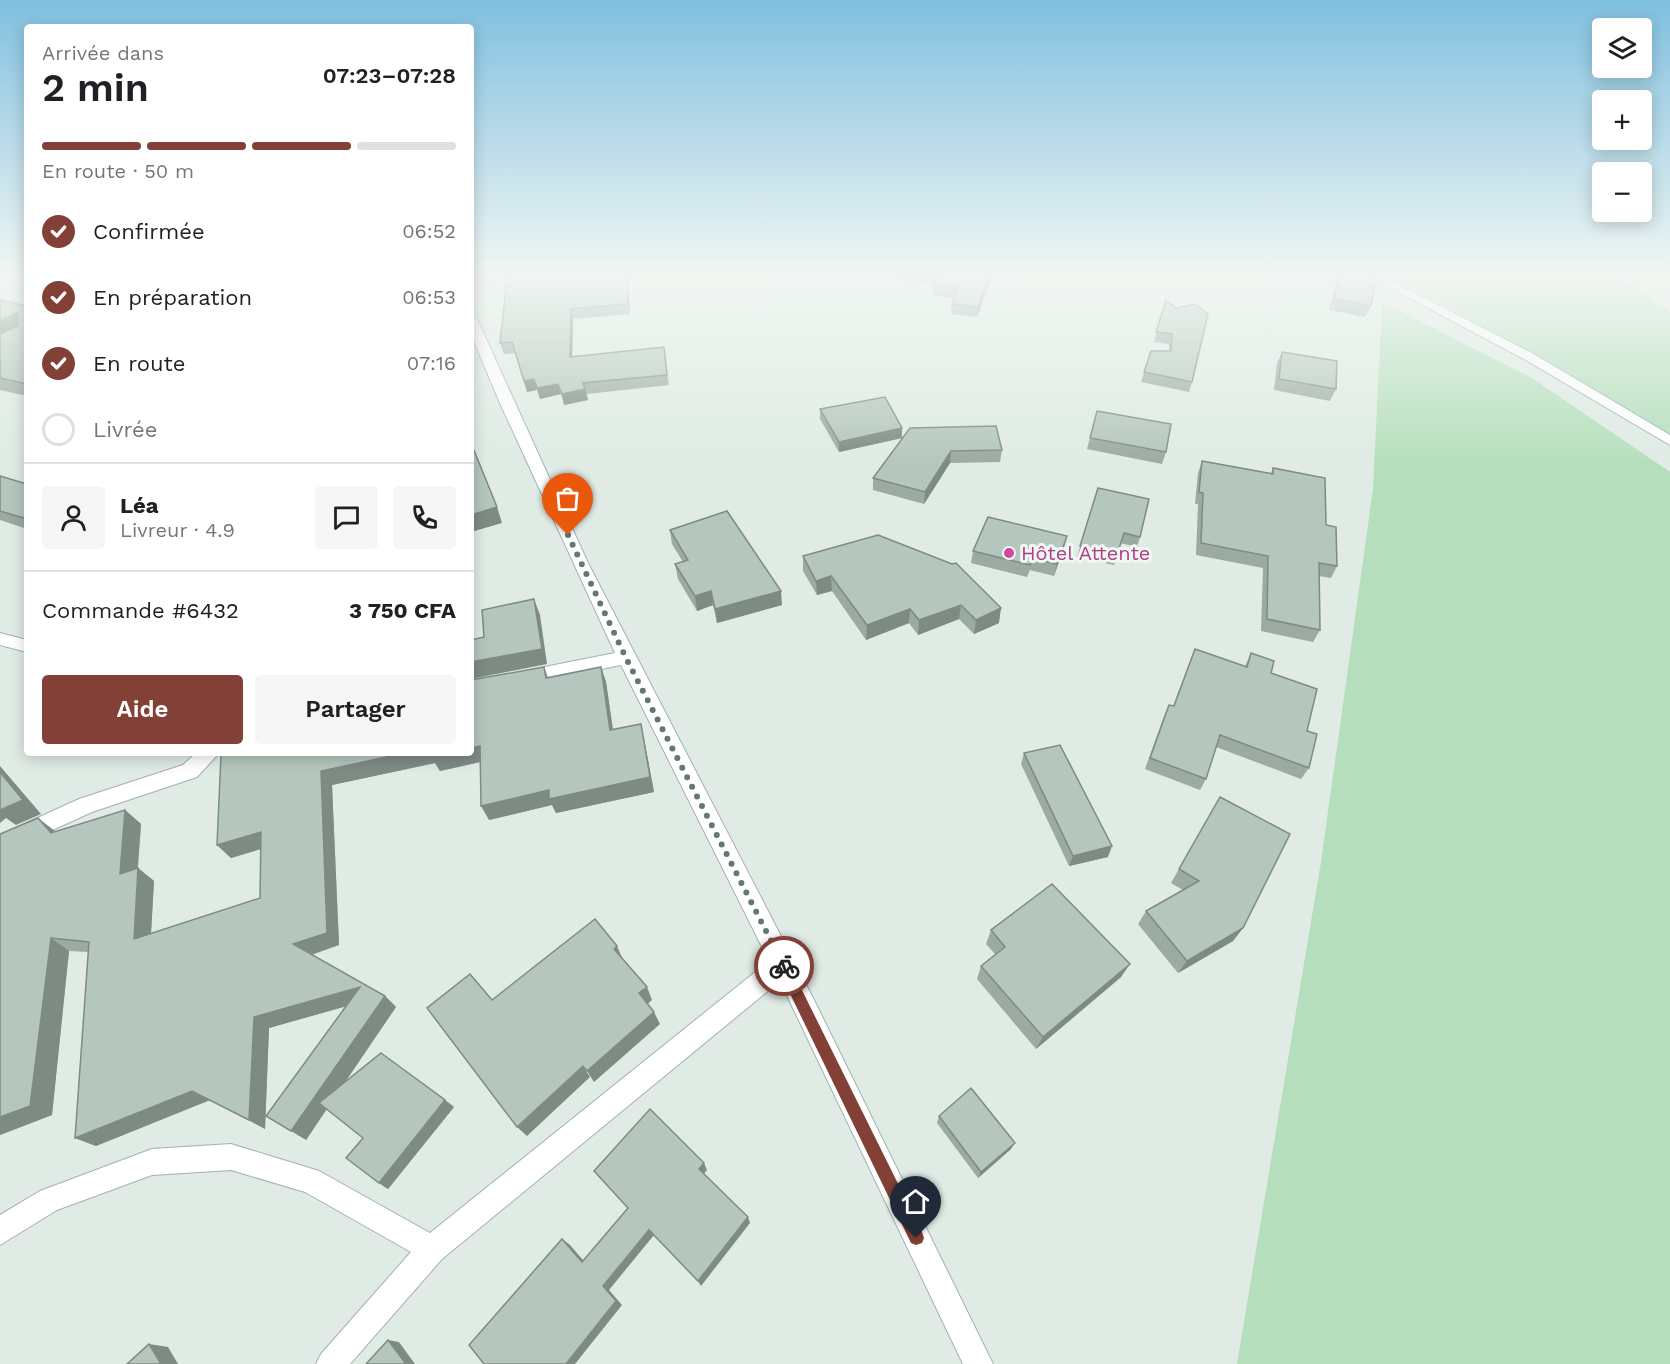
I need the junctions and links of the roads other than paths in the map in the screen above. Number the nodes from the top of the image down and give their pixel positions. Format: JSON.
{"nodes":[{"id":1,"x":478,"y":337,"type":"edge"},
{"id":2,"x":1491,"y":337,"type":"edge"},
{"id":3,"x":1670,"y":441,"type":"edge"},
{"id":4,"x":0,"y":639,"type":"edge"},
{"id":5,"x":24,"y":644,"type":"edge"},
{"id":6,"x":626,"y":658,"type":"junction"},
{"id":7,"x":504,"y":682,"type":"edge"},
{"id":8,"x":206,"y":756,"type":"edge"},
{"id":9,"x":0,"y":845,"type":"edge"},
{"id":10,"x":783,"y":964,"type":"junction"},
{"id":11,"x":0,"y":1231,"type":"edge"},
{"id":12,"x":432,"y":1249,"type":"junction"},
{"id":13,"x":331,"y":1364,"type":"edge"},
{"id":14,"x":978,"y":1364,"type":"edge"}],
"edges":[{"from":1,"to":6,"type":"street"},
{"from":2,"to":3,"type":"street"},
{"from":4,"to":5,"type":"street"},
{"from":6,"to":7,"type":"street"},
{"from":6,"to":10,"type":"street"},
{"from":8,"to":9,"type":"street"},
{"from":10,"to":12,"type":"street"},
{"from":10,"to":14,"type":"street"},
{"from":11,"to":12,"type":"street"},
{"from":12,"to":13,"type":"street"}]}
